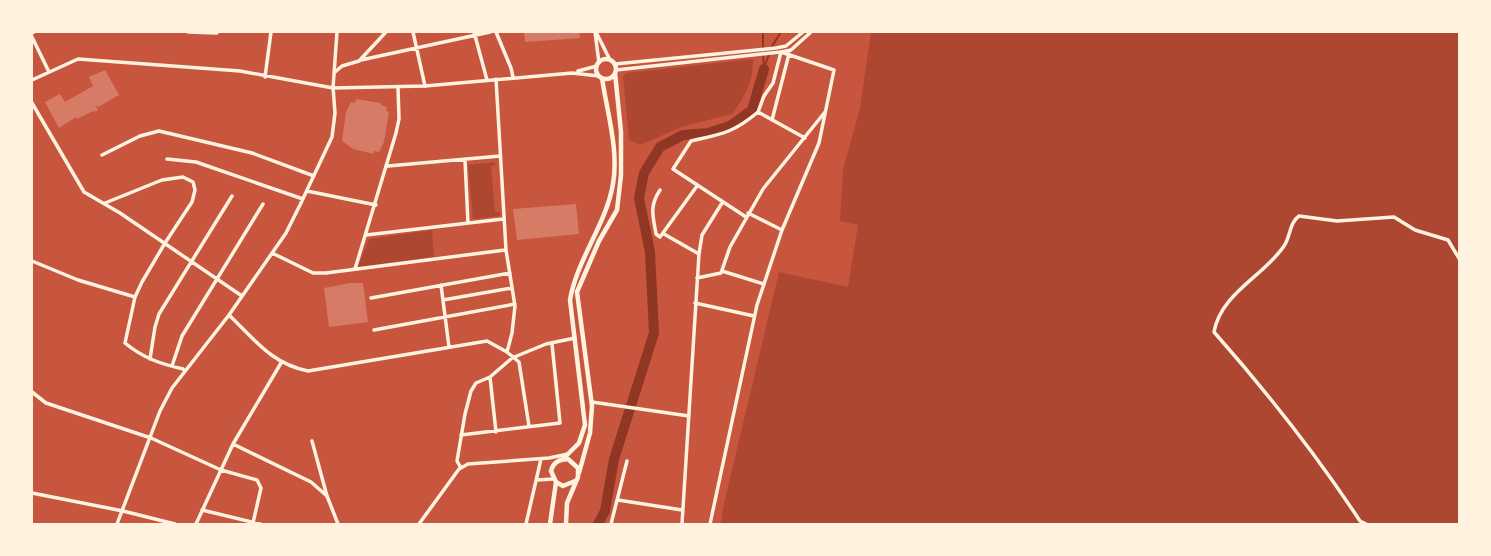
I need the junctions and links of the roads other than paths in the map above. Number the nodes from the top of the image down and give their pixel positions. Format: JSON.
{"nodes":[{"id":1,"x":188,"y":32,"type":"edge"},
{"id":2,"x":271,"y":32,"type":"edge"},
{"id":3,"x":337,"y":32,"type":"edge"},
{"id":4,"x":386,"y":32,"type":"edge"},
{"id":5,"x":413,"y":32,"type":"edge"},
{"id":6,"x":490,"y":32,"type":"edge"},
{"id":7,"x":496,"y":32,"type":"edge"},
{"id":8,"x":595,"y":32,"type":"edge"},
{"id":9,"x":803,"y":32,"type":"edge"},
{"id":10,"x":811,"y":32,"type":"edge"},
{"id":11,"x":217,"y":33,"type":"edge"},
{"id":12,"x":475,"y":33,"type":"edge"},
{"id":13,"x":32,"y":34,"type":"edge"},
{"id":14,"x":416,"y":48,"type":"junction"},
{"id":15,"x":776,"y":50,"type":"junction"},
{"id":16,"x":781,"y":52,"type":"junction"},
{"id":17,"x":789,"y":54,"type":"junction"},
{"id":18,"x":359,"y":61,"type":"junction"},
{"id":19,"x":598,"y":65,"type":"junction"},
{"id":20,"x":614,"y":67,"type":"junction"},
{"id":21,"x":50,"y":72,"type":"junction"},
{"id":22,"x":572,"y":73,"type":"junction"},
{"id":23,"x":265,"y":77,"type":"junction"},
{"id":24,"x":513,"y":77,"type":"junction"},
{"id":25,"x":601,"y":77,"type":"junction"},
{"id":26,"x":496,"y":79,"type":"junction"},
{"id":27,"x":32,"y":80,"type":"edge"},
{"id":28,"x":487,"y":80,"type":"junction"},
{"id":29,"x":425,"y":86,"type":"junction"},
{"id":30,"x":398,"y":87,"type":"junction"},
{"id":31,"x":333,"y":88,"type":"junction"},
{"id":32,"x":32,"y":103,"type":"edge"},
{"id":33,"x":827,"y":110,"type":"junction"},
{"id":34,"x":758,"y":112,"type":"junction"},
{"id":35,"x":772,"y":120,"type":"junction"},
{"id":36,"x":805,"y":138,"type":"junction"},
{"id":37,"x":102,"y":155,"type":"dead end"},
{"id":38,"x":500,"y":156,"type":"junction"},
{"id":39,"x":167,"y":159,"type":"dead end"},
{"id":40,"x":465,"y":160,"type":"junction"},
{"id":41,"x":388,"y":166,"type":"junction"},
{"id":42,"x":314,"y":176,"type":"junction"},
{"id":43,"x":697,"y":186,"type":"junction"},
{"id":44,"x":660,"y":190,"type":"dead end"},
{"id":45,"x":307,"y":191,"type":"junction"},
{"id":46,"x":232,"y":196,"type":"dead end"},
{"id":47,"x":303,"y":199,"type":"junction"},
{"id":48,"x":104,"y":203,"type":"junction"},
{"id":49,"x":722,"y":203,"type":"junction"},
{"id":50,"x":263,"y":204,"type":"dead end"},
{"id":51,"x":376,"y":205,"type":"junction"},
{"id":52,"x":747,"y":215,"type":"junction"},
{"id":53,"x":504,"y":219,"type":"junction"},
{"id":54,"x":468,"y":223,"type":"junction"},
{"id":55,"x":782,"y":230,"type":"junction"},
{"id":56,"x":366,"y":234,"type":"junction"},
{"id":57,"x":664,"y":234,"type":"junction"},
{"id":58,"x":165,"y":243,"type":"junction"},
{"id":59,"x":506,"y":250,"type":"junction"},
{"id":60,"x":272,"y":253,"type":"junction"},
{"id":61,"x":699,"y":254,"type":"junction"},
{"id":62,"x":1460,"y":260,"type":"edge"},
{"id":63,"x":32,"y":261,"type":"edge"},
{"id":64,"x":192,"y":261,"type":"junction"},
{"id":65,"x":355,"y":270,"type":"junction"},
{"id":66,"x":722,"y":271,"type":"junction"},
{"id":67,"x":510,"y":273,"type":"junction"},
{"id":68,"x":697,"y":278,"type":"junction"},
{"id":69,"x":217,"y":279,"type":"junction"},
{"id":70,"x":764,"y":284,"type":"junction"},
{"id":71,"x":441,"y":285,"type":"junction"},
{"id":72,"x":512,"y":288,"type":"junction"},
{"id":73,"x":242,"y":296,"type":"junction"},
{"id":74,"x":135,"y":297,"type":"junction"},
{"id":75,"x":371,"y":298,"type":"dead end"},
{"id":76,"x":443,"y":300,"type":"junction"},
{"id":77,"x":695,"y":303,"type":"junction"},
{"id":78,"x":514,"y":304,"type":"junction"},
{"id":79,"x":229,"y":315,"type":"junction"},
{"id":80,"x":445,"y":316,"type":"junction"},
{"id":81,"x":754,"y":316,"type":"junction"},
{"id":82,"x":374,"y":330,"type":"dead end"},
{"id":83,"x":575,"y":338,"type":"junction"},
{"id":84,"x":552,"y":343,"type":"junction"},
{"id":85,"x":449,"y":346,"type":"junction"},
{"id":86,"x":507,"y":352,"type":"junction"},
{"id":87,"x":512,"y":358,"type":"junction"},
{"id":88,"x":150,"y":359,"type":"junction"},
{"id":89,"x":281,"y":363,"type":"junction"},
{"id":90,"x":172,"y":366,"type":"junction"},
{"id":91,"x":185,"y":369,"type":"junction"},
{"id":92,"x":490,"y":377,"type":"junction"},
{"id":93,"x":32,"y":392,"type":"edge"},
{"id":94,"x":592,"y":402,"type":"junction"},
{"id":95,"x":689,"y":416,"type":"junction"},
{"id":96,"x":529,"y":426,"type":"junction"},
{"id":97,"x":496,"y":432,"type":"junction"},
{"id":98,"x":461,"y":435,"type":"junction"},
{"id":99,"x":151,"y":438,"type":"junction"},
{"id":100,"x":312,"y":441,"type":"dead end"},
{"id":101,"x":233,"y":444,"type":"junction"},
{"id":102,"x":560,"y":458,"type":"junction"},
{"id":103,"x":541,"y":459,"type":"junction"},
{"id":104,"x":627,"y":461,"type":"dead end"},
{"id":105,"x":461,"y":468,"type":"junction"},
{"id":106,"x":221,"y":470,"type":"junction"},
{"id":107,"x":579,"y":473,"type":"junction"},
{"id":108,"x":537,"y":480,"type":"junction"},
{"id":109,"x":555,"y":481,"type":"junction"},
{"id":110,"x":575,"y":481,"type":"junction"},
{"id":111,"x":32,"y":493,"type":"edge"},
{"id":112,"x":327,"y":496,"type":"junction"},
{"id":113,"x":618,"y":500,"type":"junction"},
{"id":114,"x":202,"y":510,"type":"junction"},
{"id":115,"x":683,"y":510,"type":"junction"},
{"id":116,"x":123,"y":511,"type":"junction"},
{"id":117,"x":120,"y":523,"type":"edge"},
{"id":118,"x":253,"y":523,"type":"junction"},
{"id":119,"x":1359,"y":523,"type":"edge"},
{"id":120,"x":175,"y":524,"type":"edge"},
{"id":121,"x":196,"y":524,"type":"edge"},
{"id":122,"x":260,"y":524,"type":"edge"},
{"id":123,"x":338,"y":524,"type":"edge"},
{"id":124,"x":419,"y":524,"type":"edge"},
{"id":125,"x":526,"y":524,"type":"edge"},
{"id":126,"x":550,"y":524,"type":"edge"},
{"id":127,"x":566,"y":524,"type":"edge"},
{"id":128,"x":611,"y":524,"type":"edge"},
{"id":129,"x":682,"y":524,"type":"edge"},
{"id":130,"x":710,"y":524,"type":"edge"},
{"id":131,"x":1366,"y":524,"type":"edge"}],
"edges":[{"from":1,"to":11,"type":"street"},
{"from":2,"to":23,"type":"street"},
{"from":3,"to":31,"type":"street"},
{"from":4,"to":18,"type":"street"},
{"from":5,"to":14,"type":"street"},
{"from":6,"to":12,"type":"street"},
{"from":7,"to":24,"type":"street"},
{"from":8,"to":19,"type":"street"},
{"from":8,"to":20,"type":"street"},
{"from":9,"to":15,"type":"street"},
{"from":10,"to":16,"type":"street"},
{"from":12,"to":14,"type":"street"},
{"from":12,"to":28,"type":"street"},
{"from":13,"to":21,"type":"street"},
{"from":14,"to":18,"type":"street"},
{"from":14,"to":29,"type":"street"},
{"from":15,"to":16,"type":"street"},
{"from":15,"to":20,"type":"street"},
{"from":16,"to":17,"type":"street"},
{"from":16,"to":34,"type":"street"},
{"from":17,"to":33,"type":"street"},
{"from":17,"to":35,"type":"street"},
{"from":18,"to":31,"type":"street"},
{"from":19,"to":20,"type":"main road"},
{"from":19,"to":22,"type":"street"},
{"from":19,"to":25,"type":"main road"},
{"from":20,"to":25,"type":"main road"},
{"from":20,"to":94,"type":"main road"},
{"from":21,"to":23,"type":"street"},
{"from":21,"to":27,"type":"street"},
{"from":22,"to":24,"type":"street"},
{"from":22,"to":25,"type":"street"},
{"from":23,"to":31,"type":"street"},
{"from":24,"to":26,"type":"street"},
{"from":25,"to":83,"type":"main road"},
{"from":26,"to":28,"type":"street"},
{"from":26,"to":38,"type":"street"},
{"from":28,"to":29,"type":"street"},
{"from":29,"to":30,"type":"street"},
{"from":30,"to":31,"type":"street"},
{"from":30,"to":41,"type":"street"},
{"from":31,"to":42,"type":"street"},
{"from":32,"to":48,"type":"street"},
{"from":33,"to":36,"type":"street"},
{"from":33,"to":55,"type":"street"},
{"from":34,"to":35,"type":"street"},
{"from":34,"to":43,"type":"street"},
{"from":35,"to":36,"type":"street"},
{"from":36,"to":52,"type":"street"},
{"from":37,"to":42,"type":"street"},
{"from":38,"to":40,"type":"street"},
{"from":38,"to":53,"type":"street"},
{"from":39,"to":47,"type":"street"},
{"from":40,"to":41,"type":"street"},
{"from":40,"to":54,"type":"street"},
{"from":41,"to":51,"type":"street"},
{"from":42,"to":45,"type":"street"},
{"from":43,"to":49,"type":"street"},
{"from":43,"to":57,"type":"street"},
{"from":44,"to":57,"type":"street"},
{"from":45,"to":47,"type":"street"},
{"from":45,"to":51,"type":"street"},
{"from":46,"to":64,"type":"street"},
{"from":47,"to":60,"type":"street"},
{"from":48,"to":58,"type":"street"},
{"from":48,"to":58,"type":"street"},
{"from":49,"to":52,"type":"street"},
{"from":49,"to":61,"type":"street"},
{"from":50,"to":69,"type":"street"},
{"from":51,"to":56,"type":"street"},
{"from":52,"to":55,"type":"street"},
{"from":52,"to":66,"type":"street"},
{"from":53,"to":54,"type":"street"},
{"from":53,"to":59,"type":"street"},
{"from":54,"to":56,"type":"street"},
{"from":55,"to":70,"type":"street"},
{"from":56,"to":65,"type":"street"},
{"from":57,"to":61,"type":"street"},
{"from":58,"to":64,"type":"street"},
{"from":58,"to":74,"type":"street"},
{"from":59,"to":65,"type":"street"},
{"from":59,"to":67,"type":"street"},
{"from":60,"to":65,"type":"street"},
{"from":60,"to":73,"type":"street"},
{"from":61,"to":68,"type":"street"},
{"from":62,"to":119,"type":"street"},
{"from":63,"to":74,"type":"street"},
{"from":64,"to":69,"type":"street"},
{"from":64,"to":88,"type":"street"},
{"from":66,"to":68,"type":"street"},
{"from":66,"to":70,"type":"street"},
{"from":67,"to":71,"type":"street"},
{"from":67,"to":72,"type":"street"},
{"from":68,"to":77,"type":"street"},
{"from":69,"to":73,"type":"street"},
{"from":69,"to":90,"type":"street"},
{"from":70,"to":81,"type":"street"},
{"from":71,"to":75,"type":"street"},
{"from":71,"to":76,"type":"street"},
{"from":72,"to":76,"type":"street"},
{"from":72,"to":78,"type":"street"},
{"from":73,"to":79,"type":"street"},
{"from":74,"to":88,"type":"street"},
{"from":76,"to":80,"type":"street"},
{"from":77,"to":81,"type":"street"},
{"from":77,"to":95,"type":"street"},
{"from":78,"to":80,"type":"street"},
{"from":78,"to":86,"type":"street"},
{"from":79,"to":89,"type":"street"},
{"from":79,"to":91,"type":"street"},
{"from":80,"to":82,"type":"street"},
{"from":80,"to":85,"type":"street"},
{"from":81,"to":130,"type":"street"},
{"from":83,"to":84,"type":"street"},
{"from":83,"to":102,"type":"main road"},
{"from":84,"to":87,"type":"street"},
{"from":84,"to":96,"type":"street"},
{"from":85,"to":86,"type":"street"},
{"from":85,"to":89,"type":"street"},
{"from":86,"to":87,"type":"street"},
{"from":87,"to":92,"type":"street"},
{"from":87,"to":96,"type":"street"},
{"from":88,"to":90,"type":"street"},
{"from":89,"to":101,"type":"street"},
{"from":90,"to":91,"type":"street"},
{"from":91,"to":99,"type":"street"},
{"from":92,"to":97,"type":"street"},
{"from":92,"to":98,"type":"street"},
{"from":93,"to":99,"type":"street"},
{"from":94,"to":95,"type":"street"},
{"from":94,"to":107,"type":"main road"},
{"from":95,"to":115,"type":"street"},
{"from":96,"to":97,"type":"street"},
{"from":97,"to":98,"type":"street"},
{"from":98,"to":105,"type":"street"},
{"from":99,"to":106,"type":"street"},
{"from":99,"to":116,"type":"street"},
{"from":100,"to":112,"type":"street"},
{"from":101,"to":106,"type":"street"},
{"from":101,"to":112,"type":"street"},
{"from":102,"to":103,"type":"street"},
{"from":102,"to":107,"type":"main road"},
{"from":102,"to":109,"type":"main road"},
{"from":103,"to":105,"type":"street"},
{"from":103,"to":108,"type":"street"},
{"from":104,"to":113,"type":"street"},
{"from":105,"to":124,"type":"street"},
{"from":106,"to":114,"type":"street"},
{"from":106,"to":118,"type":"street"},
{"from":107,"to":110,"type":"main road"},
{"from":108,"to":109,"type":"street"},
{"from":108,"to":125,"type":"street"},
{"from":109,"to":110,"type":"main road"},
{"from":109,"to":126,"type":"main road"},
{"from":110,"to":127,"type":"main road"},
{"from":111,"to":116,"type":"street"},
{"from":112,"to":123,"type":"street"},
{"from":113,"to":115,"type":"street"},
{"from":113,"to":128,"type":"street"},
{"from":114,"to":118,"type":"street"},
{"from":114,"to":121,"type":"street"},
{"from":115,"to":129,"type":"street"},
{"from":116,"to":117,"type":"street"},
{"from":116,"to":120,"type":"street"},
{"from":118,"to":122,"type":"street"},
{"from":119,"to":131,"type":"street"}]}
